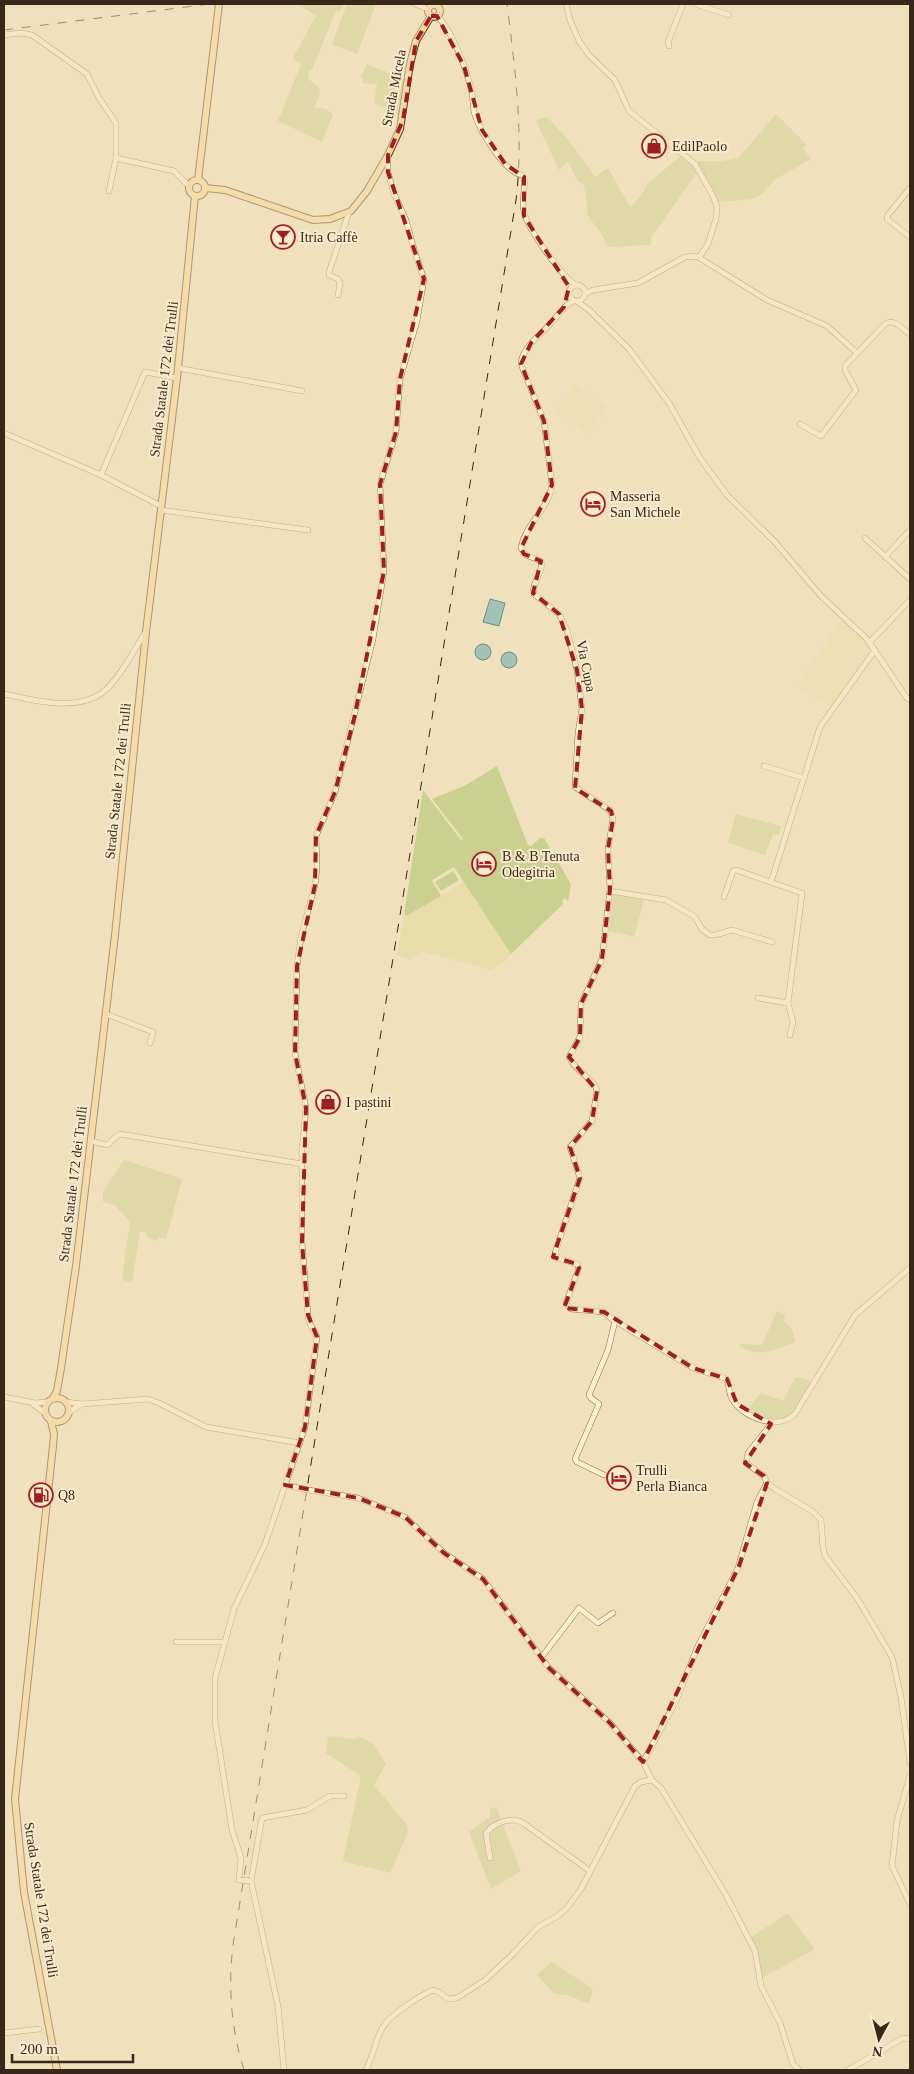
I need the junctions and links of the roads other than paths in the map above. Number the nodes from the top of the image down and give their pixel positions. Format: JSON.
{"nodes":[{"id":1,"x":219,"y":4,"type":"edge"},
{"id":2,"x":415,"y":4,"type":"edge"},
{"id":3,"x":566,"y":4,"type":"edge"},
{"id":4,"x":683,"y":4,"type":"edge"},
{"id":5,"x":695,"y":4,"type":"edge"},
{"id":6,"x":436,"y":5,"type":"edge"},
{"id":7,"x":712,"y":6,"type":"edge"},
{"id":8,"x":428,"y":9,"type":"junction"},
{"id":9,"x":729,"y":15,"type":"dead end"},
{"id":10,"x":434,"y":16,"type":"junction"},
{"id":11,"x":4,"y":35,"type":"edge"},
{"id":12,"x":669,"y":46,"type":"dead end"},
{"id":13,"x":388,"y":155,"type":"junction"},
{"id":14,"x":116,"y":158,"type":"junction"},
{"id":15,"x":198,"y":180,"type":"junction"},
{"id":16,"x":189,"y":186,"type":"junction"},
{"id":17,"x":205,"y":188,"type":"junction"},
{"id":18,"x":109,"y":190,"type":"dead end"},
{"id":19,"x":909,"y":191,"type":"edge"},
{"id":20,"x":196,"y":196,"type":"junction"},
{"id":21,"x":348,"y":212,"type":"junction"},
{"id":22,"x":910,"y":237,"type":"edge"},
{"id":23,"x":697,"y":256,"type":"junction"},
{"id":24,"x":566,"y":278,"type":"junction"},
{"id":25,"x":576,"y":285,"type":"junction"},
{"id":26,"x":583,"y":288,"type":"junction"},
{"id":27,"x":569,"y":289,"type":"junction"},
{"id":28,"x":593,"y":290,"type":"junction"},
{"id":29,"x":338,"y":295,"type":"dead end"},
{"id":30,"x":585,"y":295,"type":"junction"},
{"id":31,"x":568,"y":296,"type":"junction"},
{"id":32,"x":576,"y":302,"type":"junction"},
{"id":33,"x":564,"y":307,"type":"junction"},
{"id":34,"x":589,"y":310,"type":"junction"},
{"id":35,"x":910,"y":334,"type":"edge"},
{"id":36,"x":857,"y":353,"type":"junction"},
{"id":37,"x":178,"y":368,"type":"junction"},
{"id":38,"x":177,"y":378,"type":"junction"},
{"id":39,"x":302,"y":391,"type":"dead end"},
{"id":40,"x":800,"y":424,"type":"dead end"},
{"id":41,"x":4,"y":433,"type":"edge"},
{"id":42,"x":101,"y":475,"type":"junction"},
{"id":43,"x":161,"y":508,"type":"junction"},
{"id":44,"x":308,"y":530,"type":"dead end"},
{"id":45,"x":910,"y":530,"type":"edge"},
{"id":46,"x":865,"y":538,"type":"dead end"},
{"id":47,"x":886,"y":557,"type":"junction"},
{"id":48,"x":910,"y":579,"type":"edge"},
{"id":49,"x":910,"y":600,"type":"edge"},
{"id":50,"x":146,"y":632,"type":"junction"},
{"id":51,"x":869,"y":643,"type":"junction"},
{"id":52,"x":875,"y":650,"type":"junction"},
{"id":53,"x":4,"y":694,"type":"edge"},
{"id":54,"x":910,"y":700,"type":"edge"},
{"id":55,"x":764,"y":766,"type":"dead end"},
{"id":56,"x":804,"y":778,"type":"junction"},
{"id":57,"x":771,"y":882,"type":"junction"},
{"id":58,"x":610,"y":891,"type":"junction"},
{"id":59,"x":724,"y":897,"type":"dead end"},
{"id":60,"x":772,"y":942,"type":"dead end"},
{"id":61,"x":758,"y":998,"type":"dead end"},
{"id":62,"x":788,"y":1003,"type":"junction"},
{"id":63,"x":106,"y":1014,"type":"junction"},
{"id":64,"x":790,"y":1035,"type":"dead end"},
{"id":65,"x":150,"y":1043,"type":"dead end"},
{"id":66,"x":91,"y":1141,"type":"junction"},
{"id":67,"x":302,"y":1164,"type":"junction"},
{"id":68,"x":910,"y":1268,"type":"edge"},
{"id":69,"x":615,"y":1321,"type":"junction"},
{"id":70,"x":61,"y":1368,"type":"junction"},
{"id":71,"x":4,"y":1397,"type":"edge"},
{"id":72,"x":50,"y":1400,"type":"junction"},
{"id":73,"x":65,"y":1401,"type":"junction"},
{"id":74,"x":28,"y":1402,"type":"junction"},
{"id":75,"x":83,"y":1404,"type":"junction"},
{"id":76,"x":69,"y":1412,"type":"junction"},
{"id":77,"x":45,"y":1413,"type":"junction"},
{"id":78,"x":52,"y":1421,"type":"junction"},
{"id":79,"x":60,"y":1422,"type":"junction"},
{"id":80,"x":771,"y":1424,"type":"junction"},
{"id":81,"x":54,"y":1434,"type":"junction"},
{"id":82,"x":300,"y":1443,"type":"junction"},
{"id":83,"x":604,"y":1476,"type":"dead end"},
{"id":84,"x":767,"y":1483,"type":"junction"},
{"id":85,"x":285,"y":1485,"type":"junction"},
{"id":86,"x":612,"y":1613,"type":"dead end"},
{"id":87,"x":176,"y":1642,"type":"dead end"},
{"id":88,"x":225,"y":1642,"type":"junction"},
{"id":89,"x":541,"y":1658,"type":"junction"},
{"id":90,"x":644,"y":1762,"type":"junction"},
{"id":91,"x":910,"y":1763,"type":"edge"},
{"id":92,"x":910,"y":1775,"type":"edge"},
{"id":93,"x":652,"y":1780,"type":"junction"},
{"id":94,"x":344,"y":1796,"type":"dead end"},
{"id":95,"x":490,"y":1858,"type":"dead end"},
{"id":96,"x":590,"y":1871,"type":"junction"},
{"id":97,"x":251,"y":1882,"type":"junction"},
{"id":98,"x":910,"y":1904,"type":"edge"},
{"id":99,"x":39,"y":2029,"type":"dead end"},
{"id":100,"x":4,"y":2033,"type":"edge"},
{"id":101,"x":910,"y":2039,"type":"edge"},
{"id":102,"x":57,"y":2070,"type":"edge"},
{"id":103,"x":284,"y":2070,"type":"edge"},
{"id":104,"x":366,"y":2070,"type":"edge"},
{"id":105,"x":799,"y":2070,"type":"edge"},
{"id":106,"x":848,"y":2070,"type":"edge"}],
"edges":[{"from":1,"to":15,"type":"main road"},
{"from":2,"to":8,"type":"street"},
{"from":3,"to":23,"type":"street"},
{"from":4,"to":12,"type":"street"},
{"from":5,"to":7,"type":"street"},
{"from":6,"to":8,"type":"main road"},
{"from":6,"to":10,"type":"main road"},
{"from":7,"to":9,"type":"street"},
{"from":8,"to":10,"type":"main road"},
{"from":10,"to":13,"type":"main road","name":"Strada Micela"},
{"from":10,"to":24,"type":"street"},
{"from":11,"to":14,"type":"street"},
{"from":13,"to":21,"type":"main road","name":"Strada Micela"},
{"from":13,"to":67,"type":"street"},
{"from":14,"to":16,"type":"street"},
{"from":14,"to":18,"type":"street"},
{"from":15,"to":16,"type":"main road"},
{"from":15,"to":17,"type":"main road"},
{"from":16,"to":20,"type":"main road"},
{"from":17,"to":20,"type":"main road"},
{"from":17,"to":21,"type":"main road","name":"Strada Micela"},
{"from":19,"to":22,"type":"street"},
{"from":20,"to":37,"type":"main road","name":"Strada Statale 172 dei Trulli"},
{"from":21,"to":29,"type":"street"},
{"from":23,"to":28,"type":"street"},
{"from":23,"to":36,"type":"street"},
{"from":24,"to":25,"type":"street"},
{"from":24,"to":27,"type":"street"},
{"from":25,"to":26,"type":"street"},
{"from":25,"to":27,"type":"street"},
{"from":26,"to":28,"type":"street"},
{"from":26,"to":30,"type":"street"},
{"from":27,"to":31,"type":"street"},
{"from":28,"to":30,"type":"street"},
{"from":30,"to":32,"type":"street"},
{"from":30,"to":34,"type":"street"},
{"from":31,"to":32,"type":"street"},
{"from":31,"to":33,"type":"street"},
{"from":32,"to":33,"type":"street"},
{"from":32,"to":34,"type":"street"},
{"from":33,"to":58,"type":"street","name":"Via Cupa"},
{"from":34,"to":51,"type":"street"},
{"from":35,"to":36,"type":"street"},
{"from":36,"to":40,"type":"street"},
{"from":37,"to":38,"type":"main road","name":"Strada Statale 172 dei Trulli"},
{"from":37,"to":39,"type":"street"},
{"from":38,"to":42,"type":"street"},
{"from":38,"to":43,"type":"main road","name":"Strada Statale 172 dei Trulli"},
{"from":41,"to":42,"type":"street"},
{"from":42,"to":43,"type":"street"},
{"from":43,"to":44,"type":"street"},
{"from":43,"to":50,"type":"main road","name":"Strada Statale 172 dei Trulli"},
{"from":45,"to":47,"type":"street"},
{"from":46,"to":47,"type":"street"},
{"from":47,"to":48,"type":"street"},
{"from":49,"to":51,"type":"street"},
{"from":50,"to":53,"type":"street"},
{"from":50,"to":63,"type":"main road","name":"Strada Statale 172 dei Trulli"},
{"from":51,"to":52,"type":"street"},
{"from":52,"to":54,"type":"street"},
{"from":52,"to":56,"type":"street"},
{"from":55,"to":56,"type":"street"},
{"from":56,"to":57,"type":"street"},
{"from":57,"to":59,"type":"street"},
{"from":57,"to":62,"type":"street"},
{"from":58,"to":60,"type":"street"},
{"from":58,"to":69,"type":"street","name":"Via Cupa"},
{"from":61,"to":62,"type":"street"},
{"from":62,"to":64,"type":"street"},
{"from":63,"to":65,"type":"street"},
{"from":63,"to":66,"type":"main road","name":"Strada Statale 172 dei Trulli"},
{"from":66,"to":67,"type":"street"},
{"from":66,"to":70,"type":"main road","name":"Strada Statale 172 dei Trulli"},
{"from":67,"to":82,"type":"street"},
{"from":68,"to":80,"type":"street"},
{"from":69,"to":80,"type":"street"},
{"from":69,"to":83,"type":"street"},
{"from":70,"to":72,"type":"main road","name":"Strada Statale 172 dei Trulli"},
{"from":70,"to":73,"type":"main road","name":"Strada Statale 172 dei Trulli"},
{"from":71,"to":74,"type":"street"},
{"from":72,"to":73,"type":"main road"},
{"from":72,"to":74,"type":"street"},
{"from":72,"to":77,"type":"main road","name":"Strada Statale 172 dei Trulli"},
{"from":73,"to":75,"type":"street"},
{"from":73,"to":76,"type":"main road","name":"Strada Statale 172 dei Trulli"},
{"from":74,"to":77,"type":"street"},
{"from":75,"to":76,"type":"street"},
{"from":75,"to":82,"type":"street"},
{"from":76,"to":79,"type":"main road","name":"Strada Statale 172 dei Trulli"},
{"from":77,"to":78,"type":"main road"},
{"from":78,"to":79,"type":"main road"},
{"from":78,"to":81,"type":"main road","name":"Strada Statale 172 dei Trulli"},
{"from":79,"to":81,"type":"main road","name":"Strada Statale 172 dei Trulli"},
{"from":80,"to":84,"type":"street"},
{"from":81,"to":102,"type":"main road","name":"Strada Statale 172 dei Trulli"},
{"from":82,"to":85,"type":"street"},
{"from":84,"to":90,"type":"street"},
{"from":84,"to":91,"type":"street"},
{"from":85,"to":88,"type":"street"},
{"from":85,"to":89,"type":"street"},
{"from":86,"to":89,"type":"street"},
{"from":87,"to":88,"type":"street"},
{"from":88,"to":97,"type":"street","bridge":true},
{"from":89,"to":90,"type":"street"},
{"from":90,"to":93,"type":"street"},
{"from":92,"to":98,"type":"street"},
{"from":93,"to":96,"type":"street"},
{"from":93,"to":105,"type":"street"},
{"from":94,"to":97,"type":"street"},
{"from":95,"to":96,"type":"street"},
{"from":96,"to":104,"type":"street"},
{"from":97,"to":103,"type":"street"},
{"from":99,"to":100,"type":"street"},
{"from":101,"to":106,"type":"street"}]}
